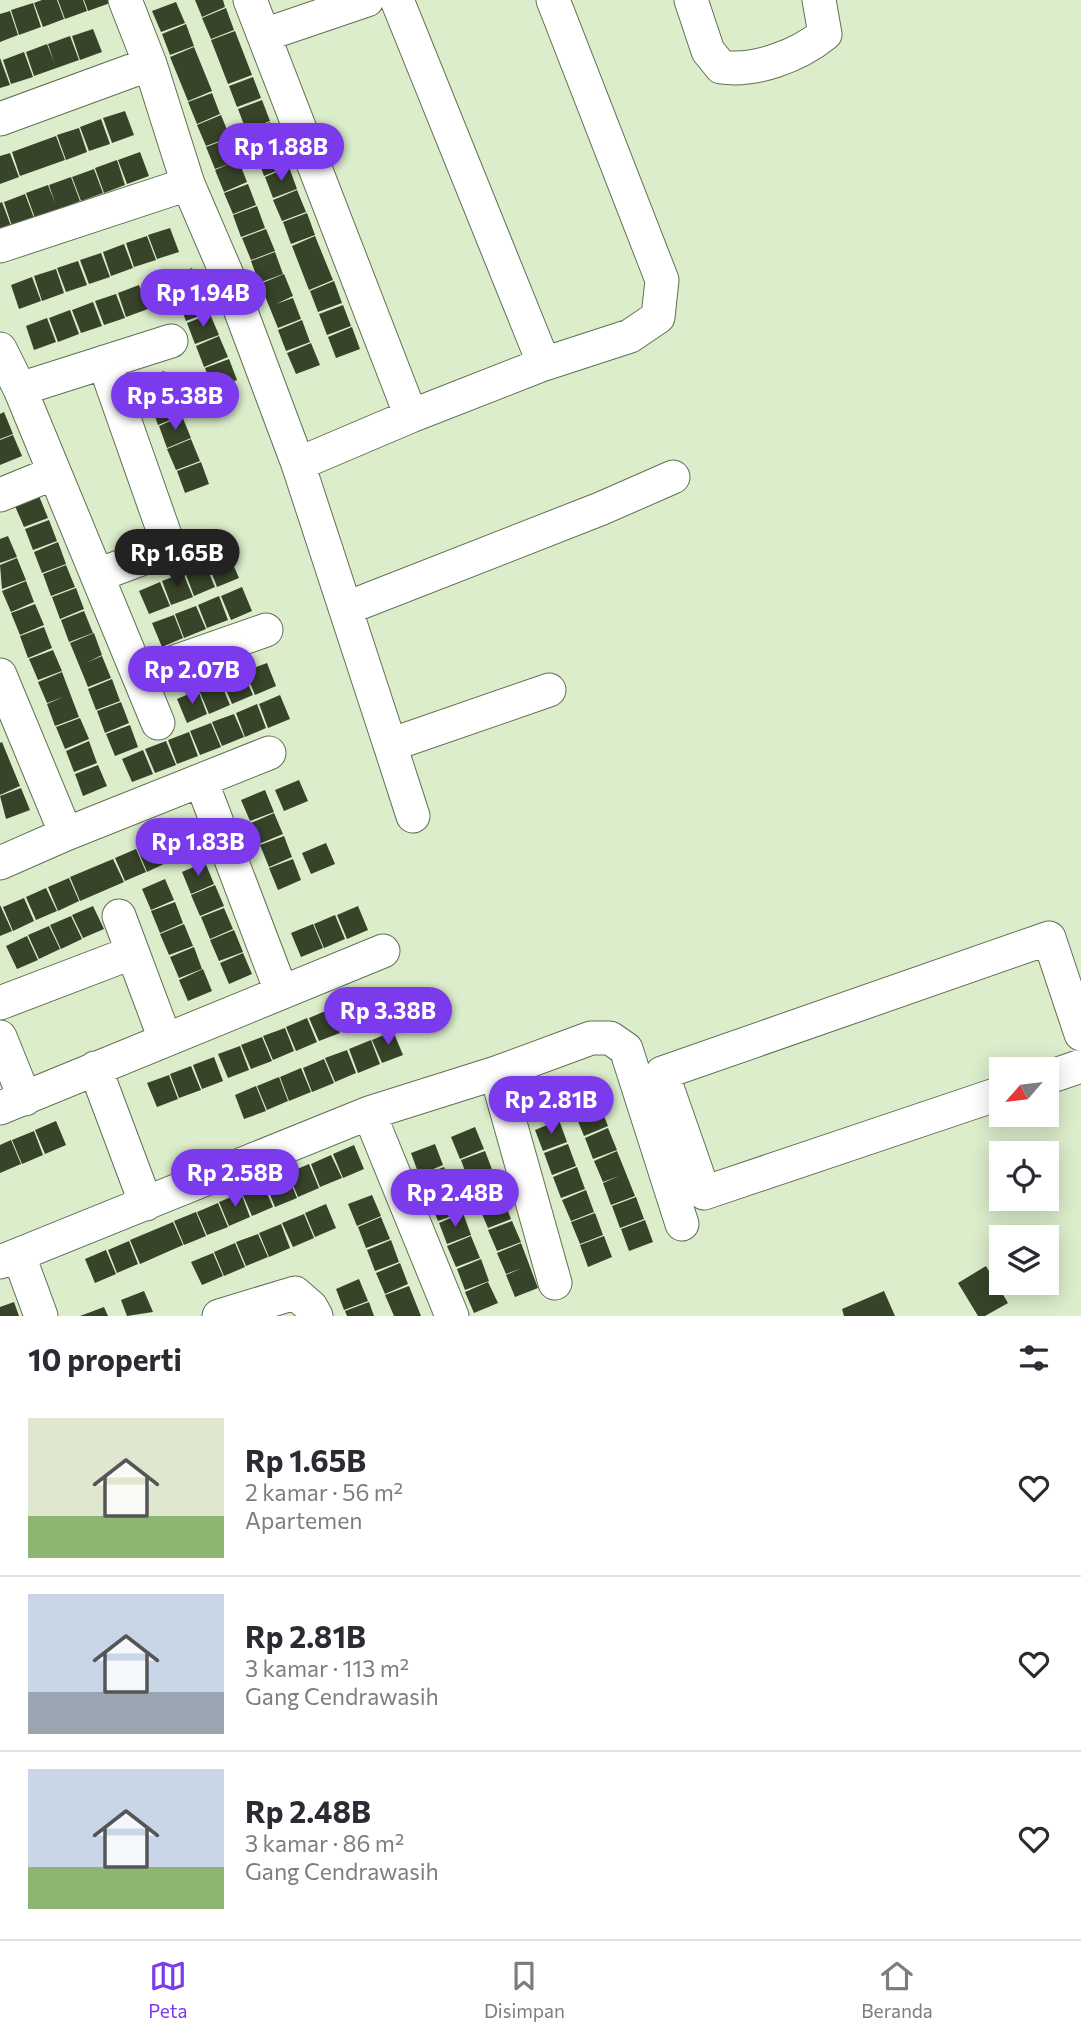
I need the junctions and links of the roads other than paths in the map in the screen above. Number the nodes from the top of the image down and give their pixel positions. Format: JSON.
{"nodes":[{"id":1,"x":125,"y":0,"type":"edge"},
{"id":2,"x":250,"y":0,"type":"edge"},
{"id":3,"x":366,"y":0,"type":"edge"},
{"id":4,"x":397,"y":0,"type":"edge"},
{"id":5,"x":553,"y":0,"type":"edge"},
{"id":6,"x":691,"y":0,"type":"edge"},
{"id":7,"x":818,"y":0,"type":"edge"},
{"id":8,"x":264,"y":35,"type":"junction"},
{"id":9,"x":150,"y":64,"type":"junction"},
{"id":10,"x":0,"y":119,"type":"edge"},
{"id":11,"x":188,"y":184,"type":"junction"},
{"id":12,"x":0,"y":246,"type":"edge"},
{"id":13,"x":170,"y":341,"type":"dead end"},
{"id":14,"x":0,"y":349,"type":"edge"},
{"id":15,"x":104,"y":362,"type":"junction"},
{"id":16,"x":544,"y":364,"type":"junction"},
{"id":17,"x":20,"y":389,"type":"junction"},
{"id":18,"x":411,"y":416,"type":"junction"},
{"id":19,"x":298,"y":464,"type":"junction"},
{"id":20,"x":54,"y":473,"type":"junction"},
{"id":21,"x":673,"y":477,"type":"dead end"},
{"id":22,"x":0,"y":495,"type":"edge"},
{"id":23,"x":99,"y":575,"type":"junction"},
{"id":24,"x":347,"y":608,"type":"junction"},
{"id":25,"x":266,"y":630,"type":"dead end"},
{"id":26,"x":139,"y":674,"type":"junction"},
{"id":27,"x":0,"y":675,"type":"edge"},
{"id":28,"x":550,"y":690,"type":"dead end"},
{"id":29,"x":158,"y":723,"type":"dead end"},
{"id":30,"x":390,"y":745,"type":"junction"},
{"id":31,"x":269,"y":754,"type":"dead end"},
{"id":32,"x":202,"y":783,"type":"junction"},
{"id":33,"x":413,"y":816,"type":"dead end"},
{"id":34,"x":66,"y":834,"type":"junction"},
{"id":35,"x":0,"y":863,"type":"edge"},
{"id":36,"x":119,"y":916,"type":"dead end"},
{"id":37,"x":383,"y":951,"type":"dead end"},
{"id":38,"x":131,"y":953,"type":"junction"},
{"id":39,"x":281,"y":991,"type":"junction"},
{"id":40,"x":0,"y":1003,"type":"edge"},
{"id":41,"x":1081,"y":1034,"type":"edge"},
{"id":42,"x":0,"y":1037,"type":"edge"},
{"id":43,"x":165,"y":1039,"type":"junction"},
{"id":44,"x":1081,"y":1066,"type":"edge"},
{"id":45,"x":95,"y":1068,"type":"junction"},
{"id":46,"x":496,"y":1073,"type":"junction"},
{"id":47,"x":1059,"y":1074,"type":"edge"},
{"id":48,"x":989,"y":1097,"type":"edge"},
{"id":49,"x":13,"y":1103,"type":"edge"},
{"id":50,"x":369,"y":1113,"type":"junction"},
{"id":51,"x":146,"y":1204,"type":"junction"},
{"id":52,"x":682,"y":1224,"type":"dead end"},
{"id":53,"x":9,"y":1259,"type":"edge"},
{"id":54,"x":555,"y":1283,"type":"dead end"},
{"id":55,"x":41,"y":1316,"type":"edge"},
{"id":56,"x":219,"y":1316,"type":"edge"},
{"id":57,"x":316,"y":1316,"type":"edge"},
{"id":58,"x":452,"y":1316,"type":"edge"}],
"edges":[{"from":1,"to":9,"type":"street"},
{"from":2,"to":8,"type":"street"},
{"from":3,"to":8,"type":"street"},
{"from":4,"to":16,"type":"street"},
{"from":5,"to":16,"type":"street"},
{"from":6,"to":7,"type":"street"},
{"from":8,"to":18,"type":"street"},
{"from":9,"to":10,"type":"street"},
{"from":9,"to":11,"type":"street"},
{"from":11,"to":12,"type":"street"},
{"from":11,"to":19,"type":"street"},
{"from":13,"to":15,"type":"street"},
{"from":14,"to":17,"type":"street"},
{"from":15,"to":17,"type":"street"},
{"from":15,"to":23,"type":"street"},
{"from":16,"to":18,"type":"street"},
{"from":17,"to":20,"type":"street"},
{"from":18,"to":19,"type":"street"},
{"from":19,"to":24,"type":"street"},
{"from":20,"to":22,"type":"street"},
{"from":20,"to":23,"type":"street"},
{"from":21,"to":24,"type":"street"},
{"from":23,"to":26,"type":"street"},
{"from":24,"to":30,"type":"street"},
{"from":25,"to":26,"type":"street"},
{"from":26,"to":29,"type":"street"},
{"from":27,"to":34,"type":"street"},
{"from":28,"to":30,"type":"street"},
{"from":30,"to":33,"type":"street"},
{"from":31,"to":32,"type":"street"},
{"from":32,"to":34,"type":"street"},
{"from":32,"to":39,"type":"street"},
{"from":34,"to":35,"type":"street"},
{"from":36,"to":38,"type":"street"},
{"from":37,"to":39,"type":"street"},
{"from":38,"to":40,"type":"street"},
{"from":38,"to":43,"type":"street"},
{"from":39,"to":43,"type":"street"},
{"from":41,"to":48,"type":"street"},
{"from":42,"to":49,"type":"street"},
{"from":43,"to":45,"type":"street"},
{"from":44,"to":47,"type":"street"},
{"from":45,"to":49,"type":"street"},
{"from":45,"to":51,"type":"street"},
{"from":46,"to":50,"type":"street"},
{"from":46,"to":52,"type":"street"},
{"from":46,"to":54,"type":"street"},
{"from":50,"to":51,"type":"street"},
{"from":50,"to":58,"type":"street"},
{"from":51,"to":53,"type":"street"},
{"from":53,"to":55,"type":"street"},
{"from":56,"to":57,"type":"street"}]}
